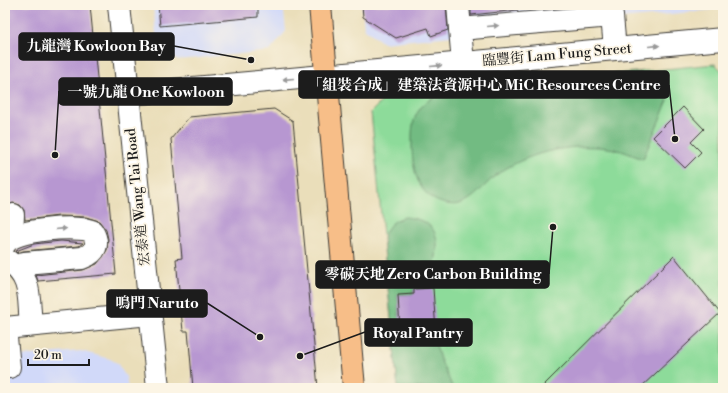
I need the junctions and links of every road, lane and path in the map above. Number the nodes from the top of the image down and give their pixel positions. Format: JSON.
{"nodes":[{"id":1,"x":119,"y":5,"type":"edge"},
{"id":2,"x":320,"y":5,"type":"edge"},
{"id":3,"x":458,"y":5,"type":"edge"},
{"id":4,"x":611,"y":10,"type":"edge"},
{"id":5,"x":460,"y":29,"type":"junction"},
{"id":6,"x":723,"y":39,"type":"edge"},
{"id":7,"x":615,"y":49,"type":"junction"},
{"id":8,"x":463,"y":63,"type":"junction"},
{"id":9,"x":327,"y":76,"type":"junction"},
{"id":10,"x":128,"y":94,"type":"junction"},
{"id":11,"x":13,"y":215,"type":"dead end"},
{"id":12,"x":9,"y":240,"type":"edge"},
{"id":13,"x":12,"y":263,"type":"edge"},
{"id":14,"x":150,"y":314,"type":"junction"},
{"id":15,"x":31,"y":325,"type":"junction"},
{"id":16,"x":5,"y":328,"type":"edge"},
{"id":17,"x":9,"y":368,"type":"dead end"},
{"id":18,"x":158,"y":388,"type":"edge"},
{"id":19,"x":354,"y":388,"type":"edge"}],
"edges":[{"from":1,"to":10,"type":"street","name":"宏泰道 Wang Tai Road"},
{"from":2,"to":9,"type":"main road"},
{"from":3,"to":5,"type":"street"},
{"from":5,"to":4,"type":"street","one_way":true},
{"from":4,"to":7,"type":"street"},
{"from":5,"to":8,"type":"street"},
{"from":7,"to":6,"type":"street","name":"臨豐街 Lam Fung Street","one_way":true},
{"from":7,"to":8,"type":"street","name":"臨豐街 Lam Fung Street"},
{"from":9,"to":8,"type":"street","name":"臨豐街 Lam Fung Street","one_way":true},
{"from":9,"to":10,"type":"street","name":"臨豐街 Lam Fung Street","one_way":true},
{"from":9,"to":19,"type":"main road"},
{"from":10,"to":14,"type":"street","name":"宏泰道 Wang Tai Road"},
{"from":11,"to":12,"type":"street"},
{"from":12,"to":13,"type":"street","one_way":true},
{"from":13,"to":15,"type":"street"},
{"from":14,"to":15,"type":"street"},
{"from":14,"to":18,"type":"street","name":"宏泰道 Wang Tai Road"},
{"from":15,"to":16,"type":"street"},
{"from":16,"to":17,"type":"street"}]}
